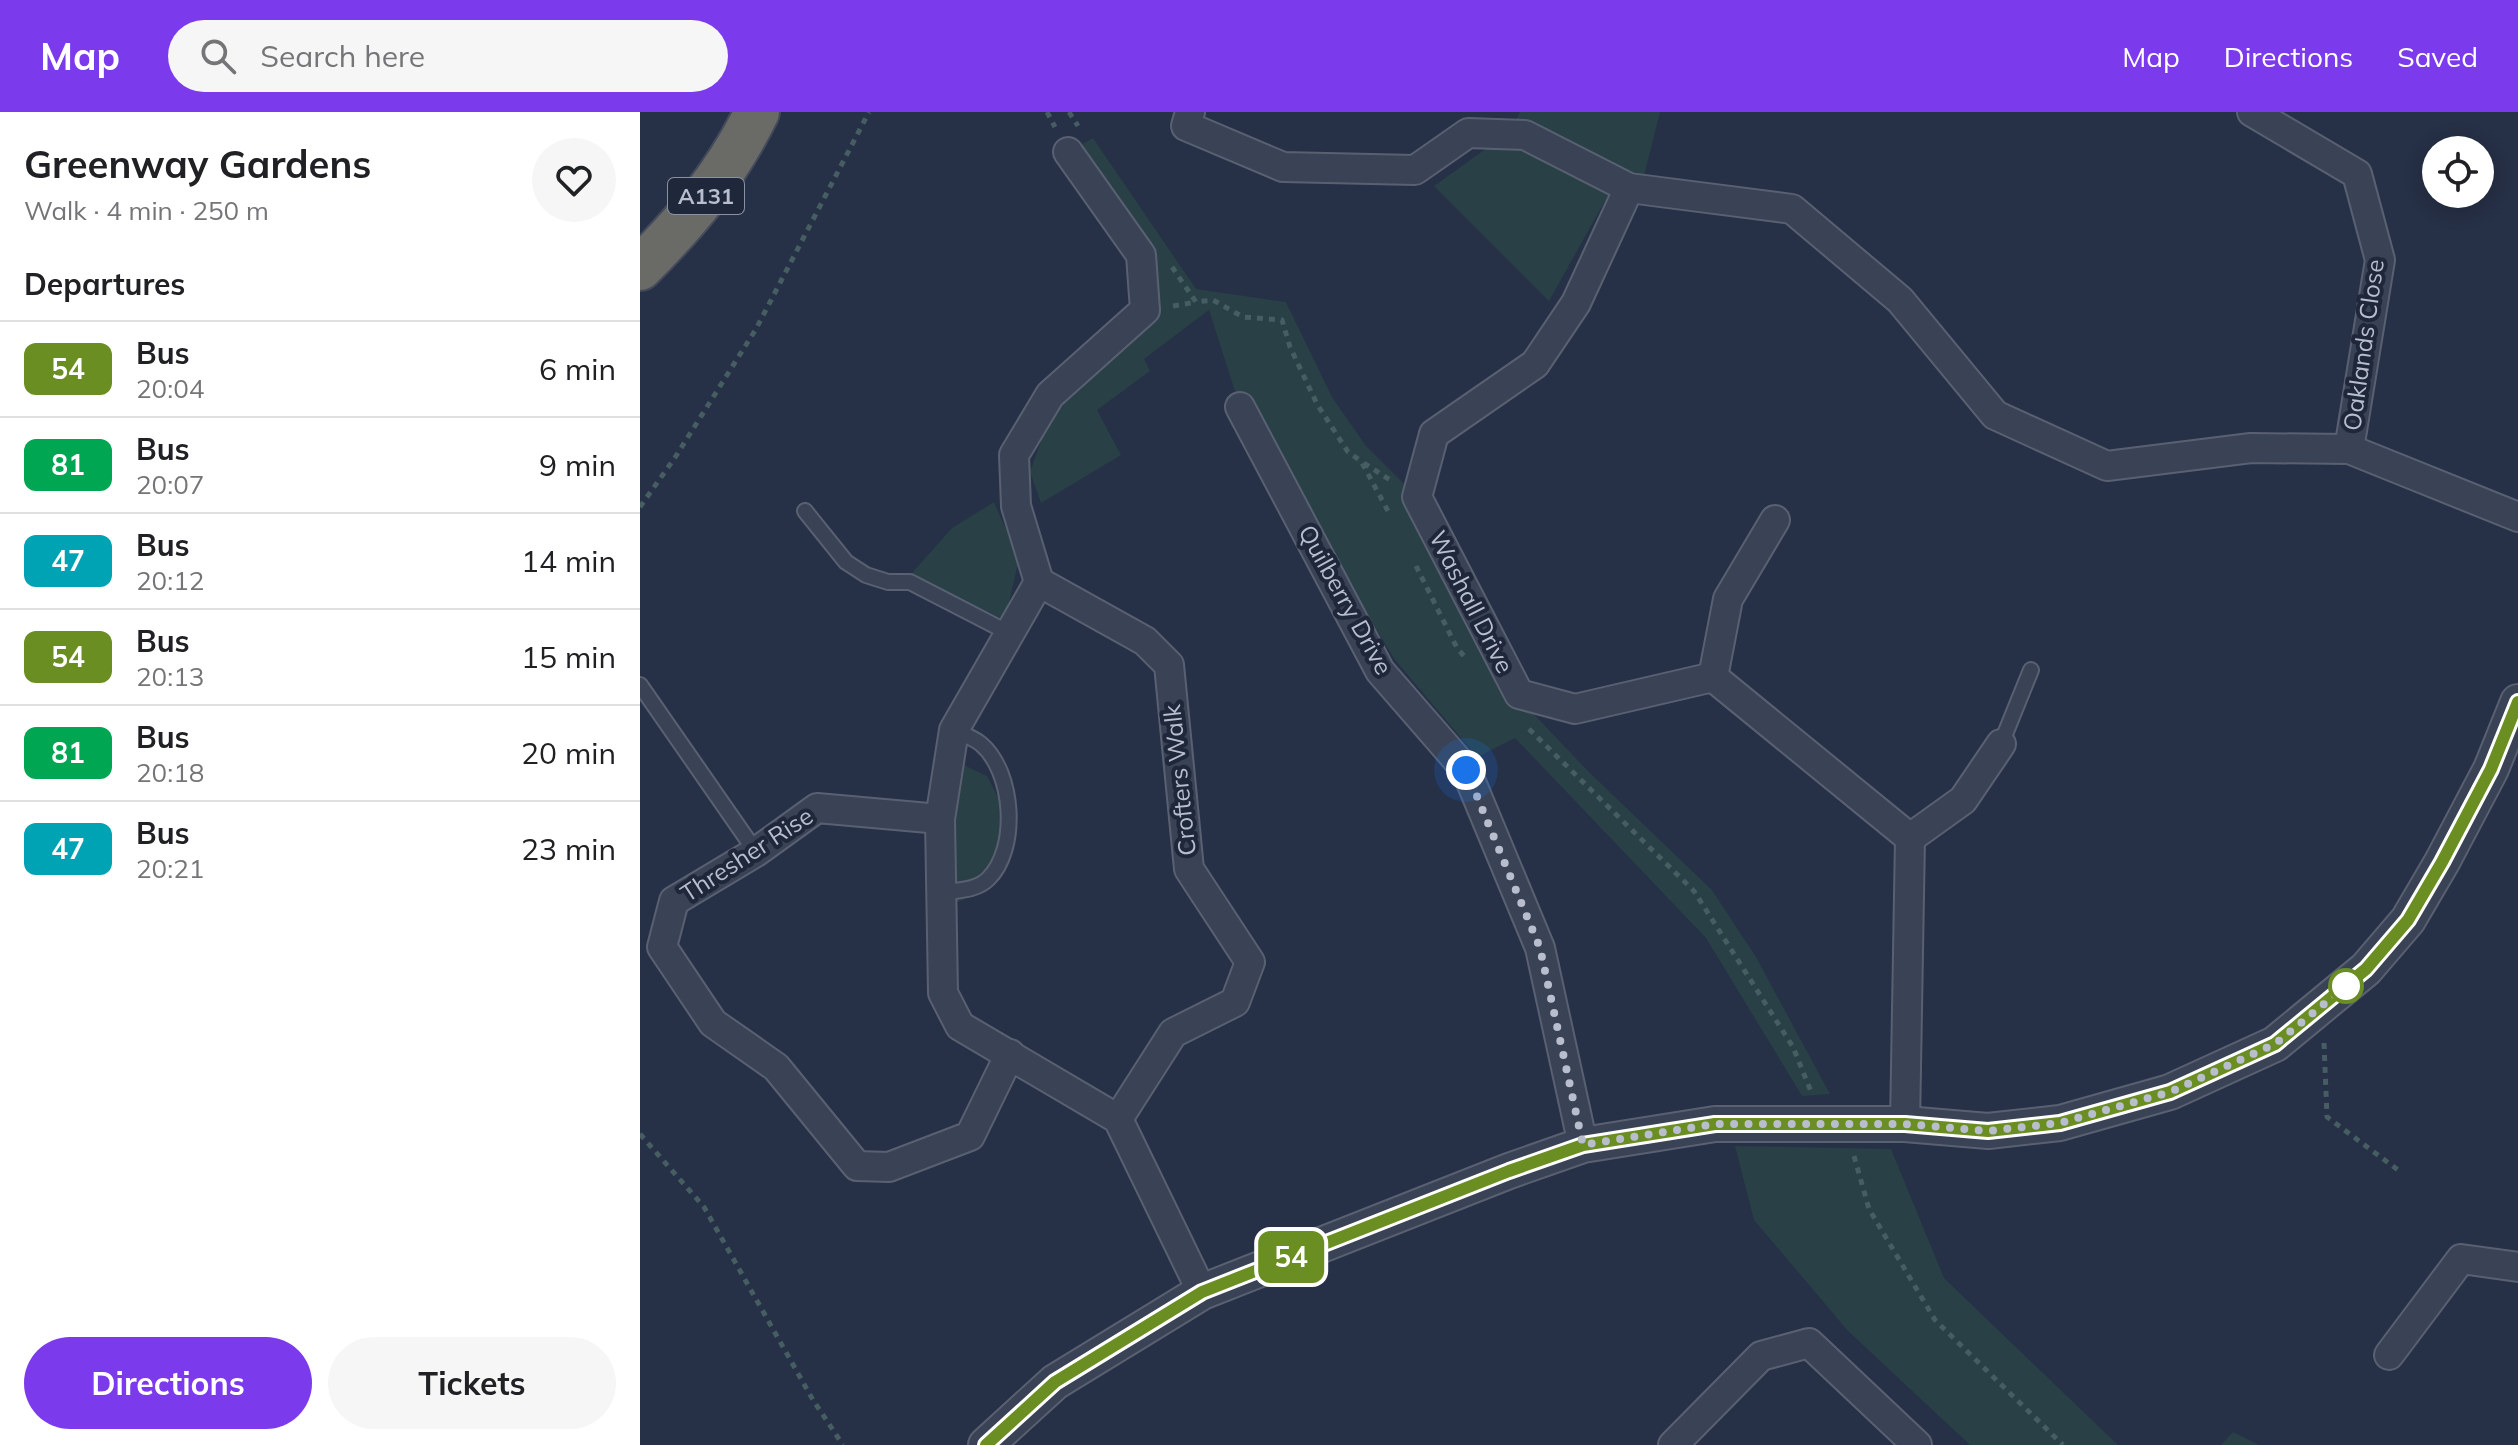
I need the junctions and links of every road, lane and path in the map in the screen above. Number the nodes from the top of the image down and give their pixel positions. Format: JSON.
{"nodes":[{"id":1,"x":757,"y":112,"type":"edge"},
{"id":2,"x":869,"y":112,"type":"edge"},
{"id":3,"x":1069,"y":112,"type":"edge"},
{"id":4,"x":1190,"y":112,"type":"edge"},
{"id":5,"x":2252,"y":112,"type":"edge"},
{"id":6,"x":1077,"y":144,"type":"joint"},
{"id":7,"x":1629,"y":188,"type":"junction"},
{"id":8,"x":1166,"y":257,"type":"dead end"},
{"id":9,"x":640,"y":268,"type":"edge"},
{"id":10,"x":1240,"y":407,"type":"dead end"},
{"id":11,"x":2349,"y":449,"type":"junction"},
{"id":12,"x":640,"y":507,"type":"edge"},
{"id":13,"x":805,"y":511,"type":"dead end"},
{"id":14,"x":1389,"y":512,"type":"dead end"},
{"id":15,"x":2518,"y":517,"type":"edge"},
{"id":16,"x":1775,"y":520,"type":"dead end"},
{"id":17,"x":1409,"y":553,"type":"dead end"},
{"id":18,"x":1039,"y":582,"type":"junction"},
{"id":19,"x":1011,"y":634,"type":"junction"},
{"id":20,"x":1466,"y":658,"type":"dead end"},
{"id":21,"x":2031,"y":670,"type":"dead end"},
{"id":22,"x":1713,"y":677,"type":"junction"},
{"id":23,"x":640,"y":685,"type":"edge"},
{"id":24,"x":2518,"y":702,"type":"edge"},
{"id":25,"x":1521,"y":720,"type":"dead end"},
{"id":26,"x":954,"y":730,"type":"junction"},
{"id":27,"x":2001,"y":744,"type":"joint"},
{"id":28,"x":940,"y":819,"type":"junction"},
{"id":29,"x":1910,"y":838,"type":"junction"},
{"id":30,"x":756,"y":852,"type":"junction"},
{"id":31,"x":941,"y":893,"type":"junction"},
{"id":32,"x":2323,"y":1005,"type":"junction"},
{"id":33,"x":1010,"y":1054,"type":"junction"},
{"id":34,"x":1118,"y":1119,"type":"junction"},
{"id":35,"x":1835,"y":1124,"type":"junction"},
{"id":36,"x":1905,"y":1124,"type":"junction"},
{"id":37,"x":640,"y":1134,"type":"edge"},
{"id":38,"x":1583,"y":1145,"type":"junction"},
{"id":39,"x":2398,"y":1170,"type":"dead end"},
{"id":40,"x":2518,"y":1267,"type":"edge"},
{"id":41,"x":1202,"y":1292,"type":"junction"},
{"id":42,"x":2389,"y":1355,"type":"dead end"},
{"id":43,"x":843,"y":1445,"type":"edge"},
{"id":44,"x":986,"y":1445,"type":"edge"},
{"id":45,"x":1673,"y":1445,"type":"edge"},
{"id":46,"x":1917,"y":1445,"type":"edge"},
{"id":47,"x":2063,"y":1445,"type":"edge"}],
"edges":[{"from":1,"to":9,"type":"highway","number":"A131"},
{"from":2,"to":12,"type":"path"},
{"from":3,"to":6,"type":"path"},
{"from":4,"to":7,"type":"street"},
{"from":5,"to":11,"type":"street","name":"Oaklands Close"},
{"from":6,"to":18,"type":"street"},
{"from":7,"to":11,"type":"street"},
{"from":7,"to":22,"type":"street","name":"Washall Drive"},
{"from":8,"to":14,"type":"path"},
{"from":10,"to":38,"type":"street","name":"Quilberry Drive"},
{"from":11,"to":15,"type":"street"},
{"from":13,"to":19,"type":"lane"},
{"from":16,"to":22,"type":"street"},
{"from":17,"to":20,"type":"path"},
{"from":18,"to":19,"type":"street"},
{"from":18,"to":34,"type":"street","name":"Crofters Walk"},
{"from":19,"to":26,"type":"street"},
{"from":21,"to":27,"type":"lane"},
{"from":22,"to":29,"type":"street"},
{"from":23,"to":30,"type":"lane"},
{"from":24,"to":32,"type":"street"},
{"from":25,"to":35,"type":"path"},
{"from":26,"to":28,"type":"street"},
{"from":26,"to":31,"type":"lane"},
{"from":27,"to":29,"type":"street"},
{"from":28,"to":30,"type":"street","name":"Thresher Rise"},
{"from":28,"to":31,"type":"street"},
{"from":29,"to":36,"type":"street"},
{"from":30,"to":33,"type":"street","name":"Thresher Rise"},
{"from":31,"to":33,"type":"street"},
{"from":32,"to":36,"type":"street"},
{"from":32,"to":39,"type":"path"},
{"from":33,"to":34,"type":"street"},
{"from":34,"to":41,"type":"street"},
{"from":35,"to":36,"type":"street"},
{"from":35,"to":38,"type":"street"},
{"from":35,"to":47,"type":"path"},
{"from":37,"to":43,"type":"path"},
{"from":38,"to":41,"type":"street"},
{"from":40,"to":42,"type":"street"},
{"from":41,"to":44,"type":"street"},
{"from":45,"to":46,"type":"street"}]}
